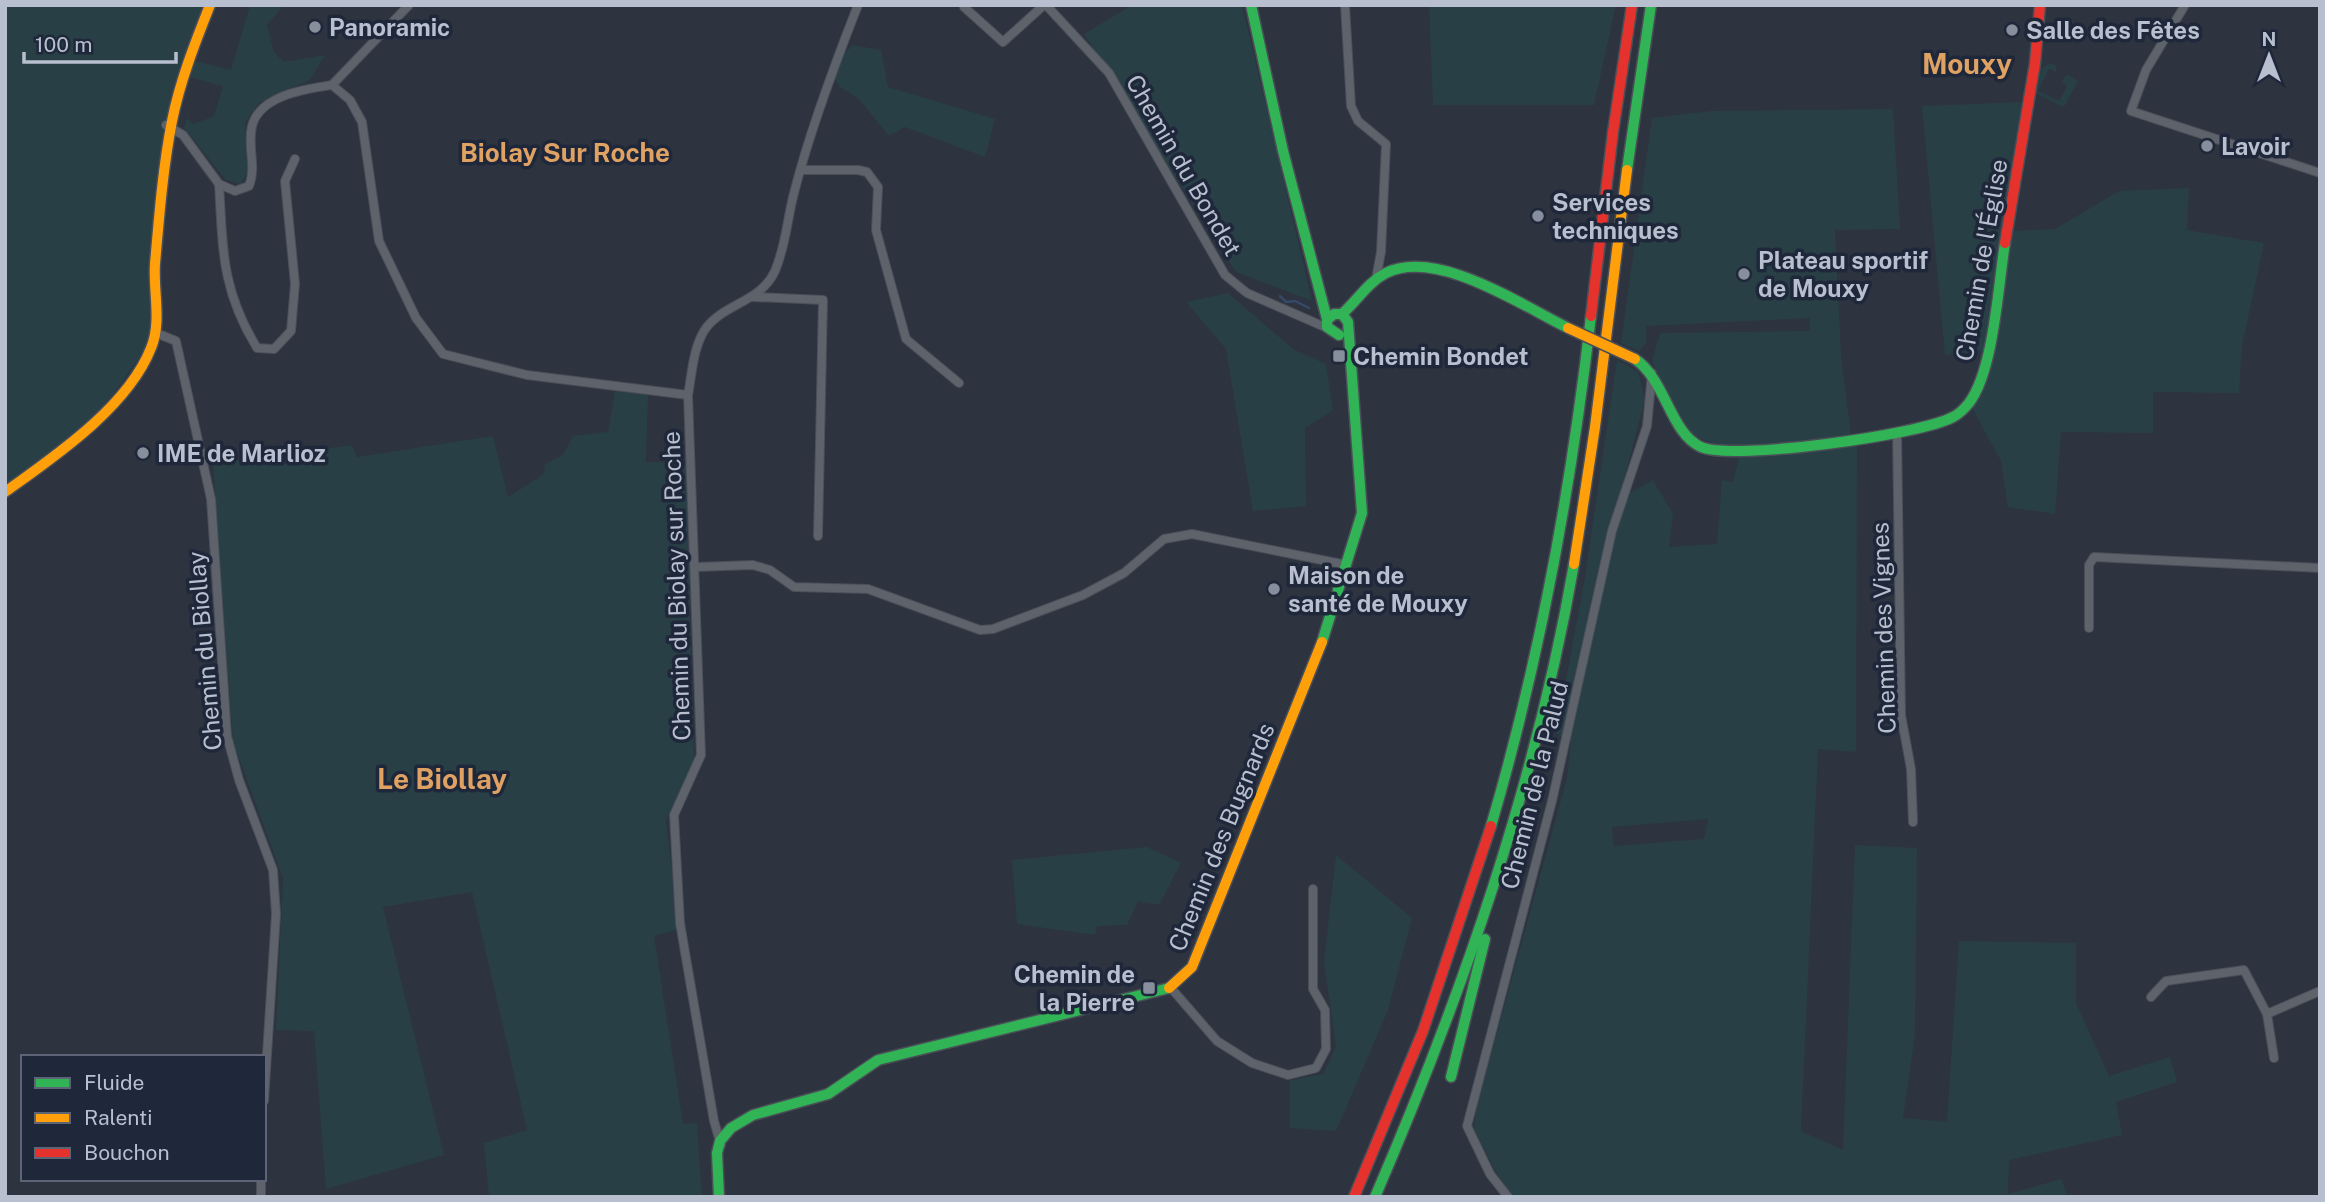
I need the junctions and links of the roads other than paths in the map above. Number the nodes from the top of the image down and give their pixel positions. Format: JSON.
{"nodes":[{"id":1,"x":210,"y":5,"type":"edge"},
{"id":2,"x":409,"y":5,"type":"edge"},
{"id":3,"x":858,"y":5,"type":"edge"},
{"id":4,"x":1045,"y":5,"type":"edge"},
{"id":5,"x":1251,"y":5,"type":"edge"},
{"id":6,"x":1345,"y":5,"type":"edge"},
{"id":7,"x":1632,"y":5,"type":"edge"},
{"id":8,"x":1651,"y":5,"type":"edge"},
{"id":9,"x":2040,"y":5,"type":"edge"},
{"id":10,"x":2185,"y":5,"type":"edge"},
{"id":11,"x":964,"y":8,"type":"dead end"},
{"id":12,"x":332,"y":85,"type":"junction"},
{"id":13,"x":173,"y":129,"type":"junction"},
{"id":14,"x":295,"y":159,"type":"dead end"},
{"id":15,"x":802,"y":170,"type":"junction"},
{"id":16,"x":2320,"y":173,"type":"edge"},
{"id":17,"x":219,"y":184,"type":"junction"},
{"id":18,"x":1376,"y":279,"type":"junction"},
{"id":19,"x":754,"y":297,"type":"junction"},
{"id":20,"x":1336,"y":322,"type":"junction"},
{"id":21,"x":158,"y":335,"type":"junction"},
{"id":22,"x":1651,"y":373,"type":"junction"},
{"id":23,"x":959,"y":383,"type":"dead end"},
{"id":24,"x":688,"y":395,"type":"junction"},
{"id":25,"x":1897,"y":432,"type":"junction"},
{"id":26,"x":5,"y":492,"type":"edge"},
{"id":27,"x":818,"y":536,"type":"dead end"},
{"id":28,"x":1347,"y":565,"type":"junction"},
{"id":29,"x":696,"y":567,"type":"junction"},
{"id":30,"x":2320,"y":568,"type":"edge"},
{"id":31,"x":2089,"y":628,"type":"dead end"},
{"id":32,"x":1913,"y":822,"type":"dead end"},
{"id":33,"x":1511,"y":829,"type":"junction"},
{"id":34,"x":1313,"y":889,"type":"dead end"},
{"id":35,"x":1171,"y":988,"type":"junction"},
{"id":36,"x":2320,"y":991,"type":"edge"},
{"id":37,"x":2151,"y":997,"type":"dead end"},
{"id":38,"x":2267,"y":1014,"type":"junction"},
{"id":39,"x":2274,"y":1058,"type":"dead end"},
{"id":40,"x":266,"y":1070,"type":"edge"},
{"id":41,"x":1451,"y":1077,"type":"dead end"},
{"id":42,"x":722,"y":1141,"type":"junction"},
{"id":43,"x":719,"y":1197,"type":"edge"},
{"id":44,"x":1354,"y":1197,"type":"edge"},
{"id":45,"x":1375,"y":1197,"type":"edge"},
{"id":46,"x":1508,"y":1197,"type":"edge"}],
"edges":[{"from":1,"to":13,"type":"main road"},
{"from":2,"to":12,"type":"street"},
{"from":3,"to":15,"type":"street"},
{"from":4,"to":11,"type":"street"},
{"from":4,"to":20,"type":"street","name":"Chemin du Bondet"},
{"from":5,"to":20,"type":"main road","name":"Chemin des Bugnards"},
{"from":6,"to":18,"type":"street"},
{"from":7,"to":44,"type":"main road"},
{"from":8,"to":33,"type":"main road"},
{"from":9,"to":25,"type":"main road","name":"Chemin de l'Église"},
{"from":10,"to":16,"type":"street"},
{"from":12,"to":17,"type":"street"},
{"from":12,"to":24,"type":"street"},
{"from":13,"to":17,"type":"street"},
{"from":13,"to":21,"type":"main road"},
{"from":14,"to":17,"type":"street"},
{"from":15,"to":19,"type":"street"},
{"from":15,"to":23,"type":"street"},
{"from":18,"to":20,"type":"main road","name":"Chemin de l'Église"},
{"from":18,"to":22,"type":"main road","name":"Chemin de l'Église","bridge":true},
{"from":19,"to":24,"type":"street","name":"Chemin du Biolay sur Roche"},
{"from":19,"to":27,"type":"street"},
{"from":20,"to":28,"type":"main road","name":"Chemin des Bugnards"},
{"from":21,"to":26,"type":"main road"},
{"from":21,"to":40,"type":"street","name":"Chemin du Biollay"},
{"from":22,"to":25,"type":"main road","name":"Chemin de l'Église"},
{"from":22,"to":46,"type":"street","name":"Chemin de la Palud"},
{"from":24,"to":29,"type":"street","name":"Chemin du Biolay sur Roche"},
{"from":25,"to":32,"type":"street","name":"Chemin des Vignes"},
{"from":28,"to":29,"type":"street"},
{"from":28,"to":35,"type":"main road","name":"Chemin des Bugnards"},
{"from":29,"to":42,"type":"street","name":"Chemin du Biolay sur Roche"},
{"from":30,"to":31,"type":"street"},
{"from":33,"to":41,"type":"main road"},
{"from":33,"to":45,"type":"main road"},
{"from":34,"to":35,"type":"street"},
{"from":35,"to":42,"type":"main road","name":"Chemin des Bugnards"},
{"from":36,"to":38,"type":"street"},
{"from":37,"to":38,"type":"street"},
{"from":38,"to":39,"type":"street"},
{"from":42,"to":43,"type":"main road"}]}
